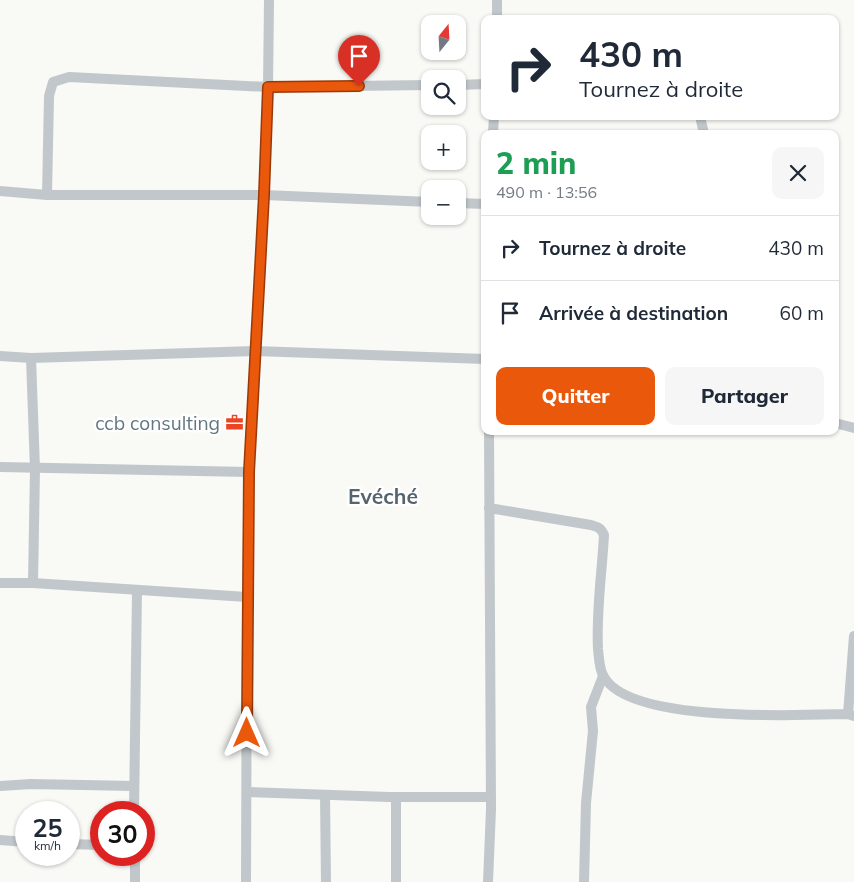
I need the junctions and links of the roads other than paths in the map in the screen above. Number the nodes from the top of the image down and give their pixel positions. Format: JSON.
{"nodes":[{"id":1,"x":269,"y":0,"type":"edge"},
{"id":2,"x":497,"y":0,"type":"edge"},
{"id":3,"x":497,"y":15,"type":"edge"},
{"id":4,"x":466,"y":84,"type":"edge"},
{"id":5,"x":481,"y":84,"type":"edge"},
{"id":6,"x":421,"y":85,"type":"edge"},
{"id":7,"x":268,"y":87,"type":"junction"},
{"id":8,"x":0,"y":191,"type":"edge"},
{"id":9,"x":46,"y":195,"type":"junction"},
{"id":10,"x":264,"y":195,"type":"junction"},
{"id":11,"x":421,"y":202,"type":"edge"},
{"id":12,"x":466,"y":203,"type":"edge"},
{"id":13,"x":481,"y":204,"type":"edge"},
{"id":14,"x":255,"y":351,"type":"junction"},
{"id":15,"x":0,"y":356,"type":"edge"},
{"id":16,"x":31,"y":358,"type":"junction"},
{"id":17,"x":481,"y":359,"type":"edge"},
{"id":18,"x":839,"y":425,"type":"edge"},
{"id":19,"x":854,"y":428,"type":"edge"},
{"id":20,"x":489,"y":435,"type":"edge"},
{"id":21,"x":0,"y":467,"type":"edge"},
{"id":22,"x":35,"y":468,"type":"junction"},
{"id":23,"x":249,"y":472,"type":"junction"},
{"id":24,"x":489,"y":508,"type":"junction"},
{"id":25,"x":0,"y":583,"type":"edge"},
{"id":26,"x":33,"y":583,"type":"junction"},
{"id":27,"x":137,"y":590,"type":"junction"},
{"id":28,"x":247,"y":597,"type":"junction"},
{"id":29,"x":854,"y":636,"type":"edge"},
{"id":30,"x":603,"y":676,"type":"junction"},
{"id":31,"x":851,"y":715,"type":"edge"},
{"id":32,"x":0,"y":786,"type":"edge"},
{"id":33,"x":134,"y":786,"type":"junction"},
{"id":34,"x":247,"y":792,"type":"junction"},
{"id":35,"x":326,"y":795,"type":"junction"},
{"id":36,"x":491,"y":796,"type":"junction"},
{"id":37,"x":396,"y":797,"type":"junction"},
{"id":38,"x":134,"y":801,"type":"edge"},
{"id":39,"x":0,"y":840,"type":"edge"},
{"id":40,"x":15,"y":841,"type":"edge"},
{"id":41,"x":134,"y":866,"type":"edge"},
{"id":42,"x":135,"y":882,"type":"edge"},
{"id":43,"x":246,"y":882,"type":"edge"},
{"id":44,"x":326,"y":882,"type":"edge"},
{"id":45,"x":396,"y":882,"type":"edge"},
{"id":46,"x":488,"y":882,"type":"edge"},
{"id":47,"x":584,"y":882,"type":"edge"}],
"edges":[{"from":1,"to":7,"type":"street"},
{"from":2,"to":3,"type":"street"},
{"from":4,"to":5,"type":"street"},
{"from":6,"to":7,"type":"street"},
{"from":7,"to":9,"type":"street"},
{"from":7,"to":10,"type":"street"},
{"from":8,"to":9,"type":"street"},
{"from":9,"to":10,"type":"street"},
{"from":10,"to":11,"type":"street"},
{"from":10,"to":14,"type":"street"},
{"from":12,"to":13,"type":"street"},
{"from":14,"to":16,"type":"street"},
{"from":14,"to":17,"type":"street"},
{"from":14,"to":23,"type":"street"},
{"from":15,"to":16,"type":"street"},
{"from":16,"to":22,"type":"street"},
{"from":18,"to":19,"type":"street"},
{"from":20,"to":24,"type":"street"},
{"from":21,"to":22,"type":"street"},
{"from":22,"to":23,"type":"street"},
{"from":22,"to":26,"type":"street"},
{"from":23,"to":28,"type":"street"},
{"from":24,"to":30,"type":"street"},
{"from":24,"to":36,"type":"street"},
{"from":25,"to":26,"type":"street"},
{"from":26,"to":27,"type":"street"},
{"from":27,"to":28,"type":"street"},
{"from":27,"to":33,"type":"street"},
{"from":28,"to":34,"type":"street"},
{"from":29,"to":31,"type":"street"},
{"from":30,"to":31,"type":"street"},
{"from":30,"to":47,"type":"street"},
{"from":32,"to":33,"type":"street"},
{"from":33,"to":38,"type":"street"},
{"from":34,"to":35,"type":"street"},
{"from":34,"to":43,"type":"street"},
{"from":35,"to":37,"type":"street"},
{"from":35,"to":44,"type":"street"},
{"from":36,"to":37,"type":"street"},
{"from":36,"to":46,"type":"street"},
{"from":37,"to":45,"type":"street"},
{"from":39,"to":40,"type":"street"},
{"from":41,"to":42,"type":"street"}]}
